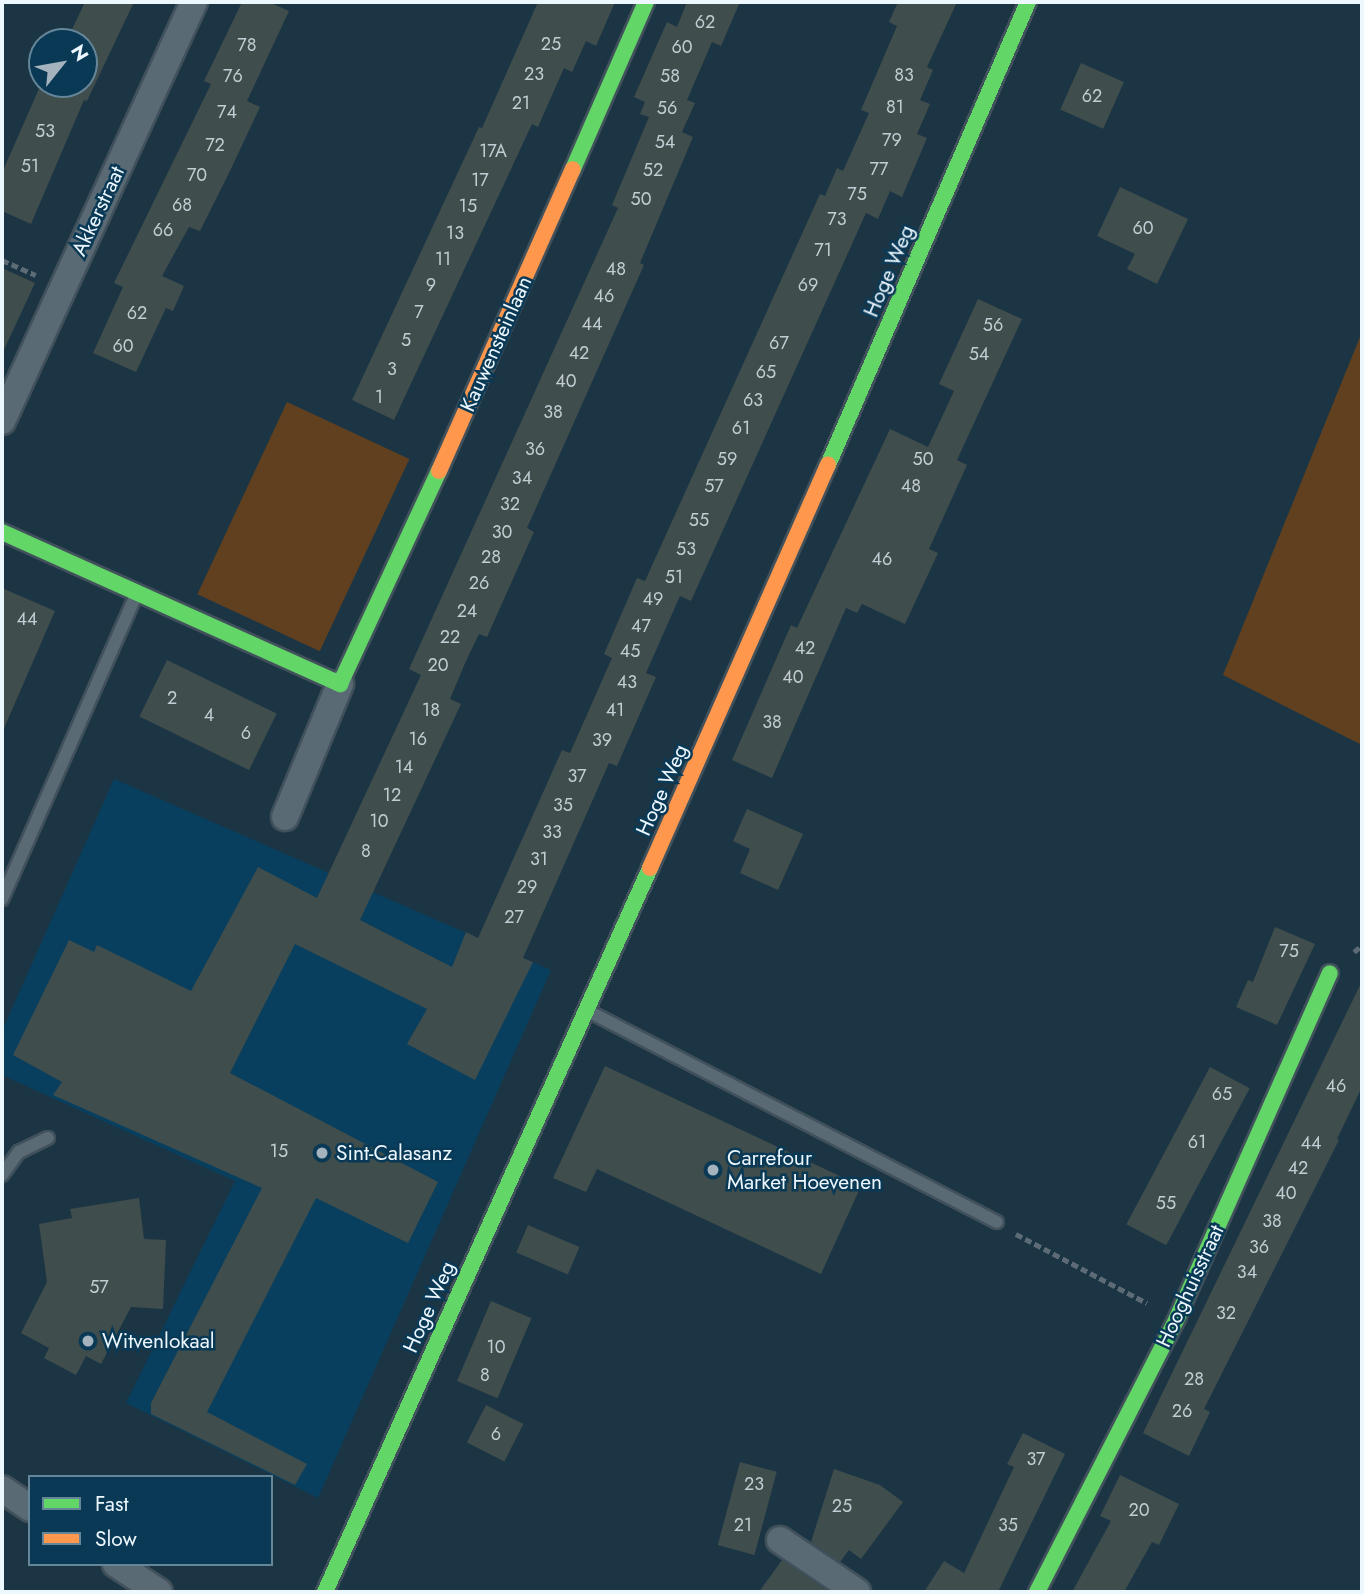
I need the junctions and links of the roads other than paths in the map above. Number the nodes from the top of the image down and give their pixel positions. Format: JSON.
{"nodes":[{"id":1,"x":194,"y":2,"type":"edge"},
{"id":2,"x":646,"y":2,"type":"edge"},
{"id":3,"x":1028,"y":2,"type":"edge"},
{"id":4,"x":2,"y":421,"type":"edge"},
{"id":5,"x":2,"y":533,"type":"edge"},
{"id":6,"x":137,"y":593,"type":"junction"},
{"id":7,"x":340,"y":684,"type":"junction"},
{"id":8,"x":285,"y":817,"type":"dead end"},
{"id":9,"x":2,"y":899,"type":"edge"},
{"id":10,"x":1330,"y":973,"type":"dead end"},
{"id":11,"x":587,"y":1011,"type":"junction"},
{"id":12,"x":48,"y":1138,"type":"dead end"},
{"id":13,"x":2,"y":1175,"type":"edge"},
{"id":14,"x":997,"y":1222,"type":"road end"},
{"id":15,"x":2,"y":1489,"type":"edge"},
{"id":16,"x":28,"y":1507,"type":"edge"},
{"id":17,"x":780,"y":1540,"type":"dead end"},
{"id":18,"x":119,"y":1566,"type":"edge"},
{"id":19,"x":159,"y":1592,"type":"edge"},
{"id":20,"x":325,"y":1592,"type":"edge"},
{"id":21,"x":857,"y":1592,"type":"edge"},
{"id":22,"x":1037,"y":1592,"type":"edge"}],
"edges":[{"from":1,"to":4,"type":"street","name":"Akkerstraat"},
{"from":2,"to":7,"type":"street","name":"Kauwensteinlaan"},
{"from":3,"to":11,"type":"street","name":"Hoge Weg"},
{"from":5,"to":6,"type":"street"},
{"from":6,"to":7,"type":"street"},
{"from":6,"to":9,"type":"lane"},
{"from":7,"to":8,"type":"street","name":"Kauwensteinlaan"},
{"from":10,"to":22,"type":"street","name":"Hooghuisstraat"},
{"from":11,"to":14,"type":"lane"},
{"from":11,"to":20,"type":"street","name":"Hoge Weg"},
{"from":12,"to":13,"type":"lane"},
{"from":15,"to":16,"type":"street"},
{"from":17,"to":21,"type":"street"},
{"from":18,"to":19,"type":"street"}]}
